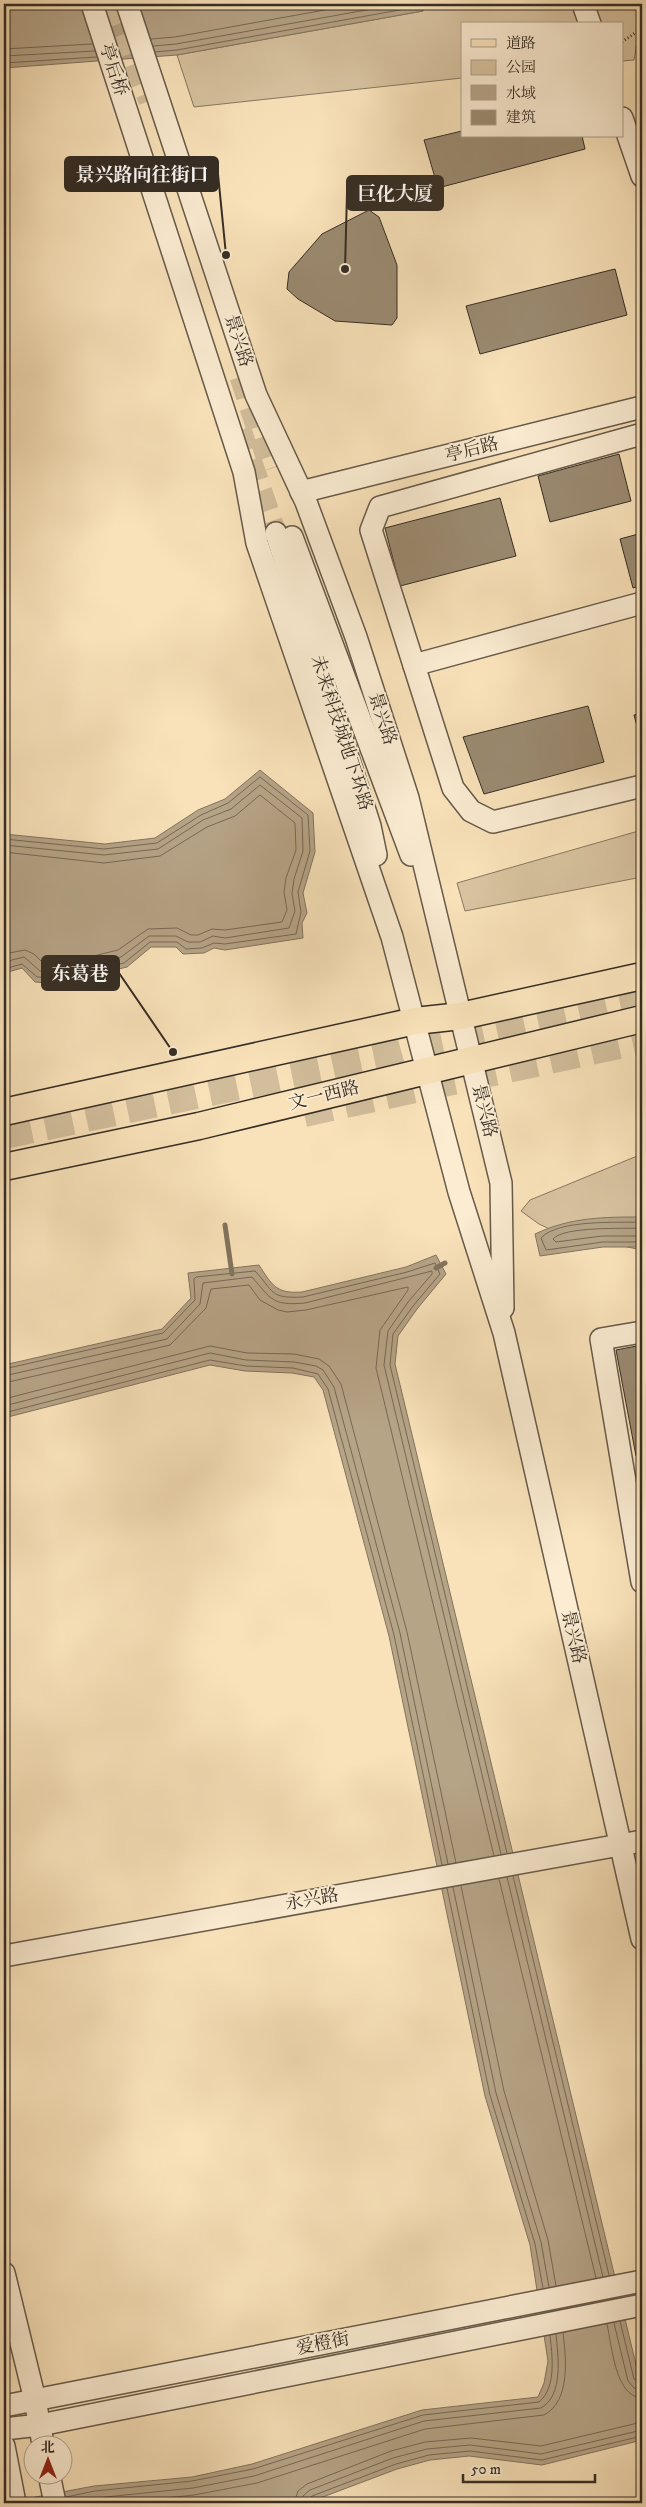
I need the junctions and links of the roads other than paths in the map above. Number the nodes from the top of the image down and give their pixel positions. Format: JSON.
{"nodes":[{"id":1,"x":92,"y":4,"type":"edge"},
{"id":2,"x":127,"y":4,"type":"edge"},
{"id":3,"x":624,"y":124,"type":"edge"},
{"id":4,"x":168,"y":128,"type":"joint"},
{"id":5,"x":135,"y":137,"type":"joint"},
{"id":6,"x":642,"y":176,"type":"edge"},
{"id":7,"x":642,"y":407,"type":"edge"},
{"id":8,"x":642,"y":434,"type":"edge"},
{"id":9,"x":301,"y":492,"type":"junction"},
{"id":10,"x":642,"y":604,"type":"edge"},
{"id":11,"x":414,"y":665,"type":"junction"},
{"id":12,"x":642,"y":786,"type":"edge"},
{"id":13,"x":437,"y":920,"type":"junction"},
{"id":14,"x":392,"y":937,"type":"junction"},
{"id":15,"x":642,"y":976,"type":"edge"},
{"id":16,"x":461,"y":1016,"type":"junction"},
{"id":17,"x":642,"y":1019,"type":"edge"},
{"id":18,"x":414,"y":1021,"type":"junction"},
{"id":19,"x":472,"y":1060,"type":"junction"},
{"id":20,"x":428,"y":1071,"type":"junction"},
{"id":21,"x":4,"y":1112,"type":"edge"},
{"id":22,"x":4,"y":1166,"type":"edge"},
{"id":23,"x":642,"y":1332,"type":"edge"},
{"id":24,"x":504,"y":1334,"type":"junction"},
{"id":25,"x":636,"y":1520,"type":"edge"},
{"id":26,"x":642,"y":1582,"type":"edge"},
{"id":27,"x":642,"y":1841,"type":"edge"},
{"id":28,"x":621,"y":1845,"type":"junction"},
{"id":29,"x":642,"y":1940,"type":"edge"},
{"id":30,"x":4,"y":1956,"type":"edge"},
{"id":31,"x":4,"y":2273,"type":"edge"},
{"id":32,"x":642,"y":2281,"type":"edge"},
{"id":33,"x":642,"y":2305,"type":"edge"},
{"id":34,"x":35,"y":2400,"type":"junction"},
{"id":35,"x":4,"y":2406,"type":"edge"},
{"id":36,"x":4,"y":2429,"type":"edge"},
{"id":37,"x":36,"y":2434,"type":"edge"},
{"id":38,"x":42,"y":2434,"type":"edge"},
{"id":39,"x":47,"y":2434,"type":"edge"},
{"id":40,"x":4,"y":2446,"type":"edge"},
{"id":41,"x":51,"y":2484,"type":"edge"},
{"id":42,"x":13,"y":2493,"type":"edge"},
{"id":43,"x":55,"y":2503,"type":"edge"}],
"edges":[{"from":1,"to":5,"type":"street","name":"亭后桥"},
{"from":2,"to":4,"type":"street","name":"亭后桥"},
{"from":3,"to":6,"type":"street"},
{"from":4,"to":9,"type":"street","name":"景兴路"},
{"from":5,"to":14,"type":"street","name":"景兴路"},
{"from":7,"to":9,"type":"street","name":"亭后路"},
{"from":8,"to":11,"type":"street"},
{"from":9,"to":13,"type":"street","name":"景兴路"},
{"from":10,"to":11,"type":"street"},
{"from":11,"to":12,"type":"street"},
{"from":13,"to":14,"type":"street","name":"未来科技城地下环路"},
{"from":13,"to":16,"type":"street","name":"景兴路"},
{"from":14,"to":18,"type":"street","name":"景兴路"},
{"from":15,"to":16,"type":"main road"},
{"from":16,"to":18,"type":"main road"},
{"from":16,"to":19,"type":"street","name":"景兴路"},
{"from":17,"to":19,"type":"main road","name":"文一西路"},
{"from":18,"to":20,"type":"street","name":"景兴路"},
{"from":18,"to":21,"type":"main road"},
{"from":19,"to":20,"type":"main road","name":"文一西路"},
{"from":19,"to":24,"type":"street","name":"景兴路"},
{"from":20,"to":22,"type":"main road","name":"文一西路"},
{"from":20,"to":24,"type":"street","name":"景兴路"},
{"from":23,"to":25,"type":"street"},
{"from":24,"to":28,"type":"street","name":"景兴路"},
{"from":25,"to":26,"type":"street"},
{"from":27,"to":28,"type":"street","name":"永兴路"},
{"from":28,"to":29,"type":"street","name":"景兴路"},
{"from":28,"to":30,"type":"street","name":"永兴路"},
{"from":31,"to":34,"type":"street"},
{"from":32,"to":34,"type":"street","name":"爱橙街"},
{"from":33,"to":39,"type":"street","name":"爱橙街"},
{"from":34,"to":35,"type":"street","name":"爱橙街"},
{"from":34,"to":38,"type":"street"},
{"from":36,"to":37,"type":"street","name":"爱橙街"},
{"from":40,"to":42,"type":"street"},
{"from":41,"to":43,"type":"street"}]}
